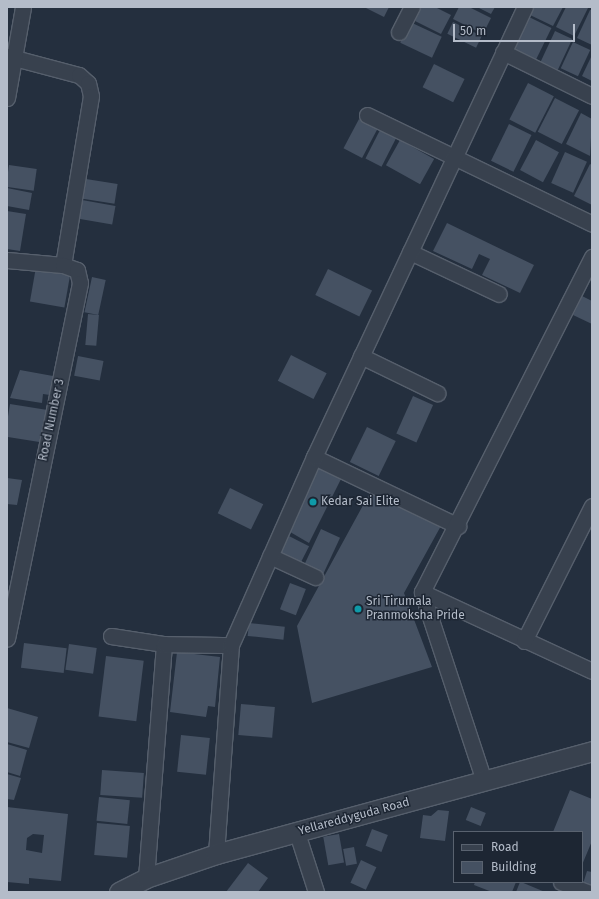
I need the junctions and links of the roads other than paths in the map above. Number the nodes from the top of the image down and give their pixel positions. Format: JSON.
{"nodes":[{"id":1,"x":23,"y":7,"type":"edge"},
{"id":2,"x":412,"y":7,"type":"edge"},
{"id":3,"x":525,"y":7,"type":"edge"},
{"id":4,"x":399,"y":32,"type":"dead end"},
{"id":5,"x":503,"y":52,"type":"junction"},
{"id":6,"x":11,"y":56,"type":"edge"},
{"id":7,"x":592,"y":96,"type":"edge"},
{"id":8,"x":7,"y":98,"type":"edge"},
{"id":9,"x":368,"y":115,"type":"dead end"},
{"id":10,"x":454,"y":158,"type":"junction"},
{"id":11,"x":592,"y":224,"type":"edge"},
{"id":12,"x":410,"y":252,"type":"junction"},
{"id":13,"x":592,"y":257,"type":"edge"},
{"id":14,"x":7,"y":260,"type":"edge"},
{"id":15,"x":63,"y":265,"type":"junction"},
{"id":16,"x":499,"y":294,"type":"dead end"},
{"id":17,"x":361,"y":356,"type":"junction"},
{"id":18,"x":437,"y":393,"type":"dead end"},
{"id":19,"x":314,"y":457,"type":"junction"},
{"id":20,"x":592,"y":506,"type":"edge"},
{"id":21,"x":458,"y":526,"type":"junction"},
{"id":22,"x":270,"y":556,"type":"junction"},
{"id":23,"x":315,"y":578,"type":"dead end"},
{"id":24,"x":422,"y":592,"type":"junction"},
{"id":25,"x":111,"y":636,"type":"dead end"},
{"id":26,"x":7,"y":639,"type":"edge"},
{"id":27,"x":524,"y":641,"type":"junction"},
{"id":28,"x":164,"y":644,"type":"junction"},
{"id":29,"x":231,"y":645,"type":"junction"},
{"id":30,"x":592,"y":671,"type":"edge"},
{"id":31,"x":592,"y":751,"type":"edge"},
{"id":32,"x":484,"y":781,"type":"junction"},
{"id":33,"x":298,"y":833,"type":"junction"},
{"id":34,"x":216,"y":854,"type":"junction"},
{"id":35,"x":146,"y":878,"type":"junction"},
{"id":36,"x":564,"y":883,"type":"edge"},
{"id":37,"x":119,"y":892,"type":"edge"},
{"id":38,"x":316,"y":892,"type":"edge"},
{"id":39,"x":587,"y":892,"type":"edge"}],
"edges":[{"from":1,"to":6,"type":"street"},
{"from":2,"to":4,"type":"street"},
{"from":3,"to":5,"type":"street"},
{"from":5,"to":7,"type":"street"},
{"from":5,"to":10,"type":"street"},
{"from":6,"to":8,"type":"street"},
{"from":6,"to":15,"type":"street"},
{"from":9,"to":10,"type":"street"},
{"from":10,"to":11,"type":"street"},
{"from":10,"to":12,"type":"street"},
{"from":12,"to":16,"type":"street"},
{"from":12,"to":17,"type":"street"},
{"from":13,"to":21,"type":"street"},
{"from":14,"to":15,"type":"street","name":"Road Number 3"},
{"from":15,"to":26,"type":"street","name":"Road Number 3"},
{"from":17,"to":18,"type":"street"},
{"from":17,"to":19,"type":"street"},
{"from":19,"to":21,"type":"street"},
{"from":19,"to":22,"type":"street"},
{"from":20,"to":27,"type":"street"},
{"from":21,"to":24,"type":"street"},
{"from":22,"to":23,"type":"street"},
{"from":22,"to":29,"type":"street"},
{"from":24,"to":27,"type":"street"},
{"from":24,"to":32,"type":"street"},
{"from":25,"to":28,"type":"street"},
{"from":27,"to":30,"type":"street"},
{"from":28,"to":29,"type":"street"},
{"from":28,"to":35,"type":"street"},
{"from":29,"to":34,"type":"street"},
{"from":31,"to":32,"type":"street","name":"Yellareddyguda Road"},
{"from":32,"to":33,"type":"street","name":"Yellareddyguda Road"},
{"from":33,"to":34,"type":"street","name":"Yellareddyguda Road"},
{"from":33,"to":38,"type":"street"},
{"from":34,"to":35,"type":"street","name":"Yellareddyguda Road"},
{"from":35,"to":37,"type":"street","name":"Yellareddyguda Road"},
{"from":36,"to":39,"type":"street"}]}
